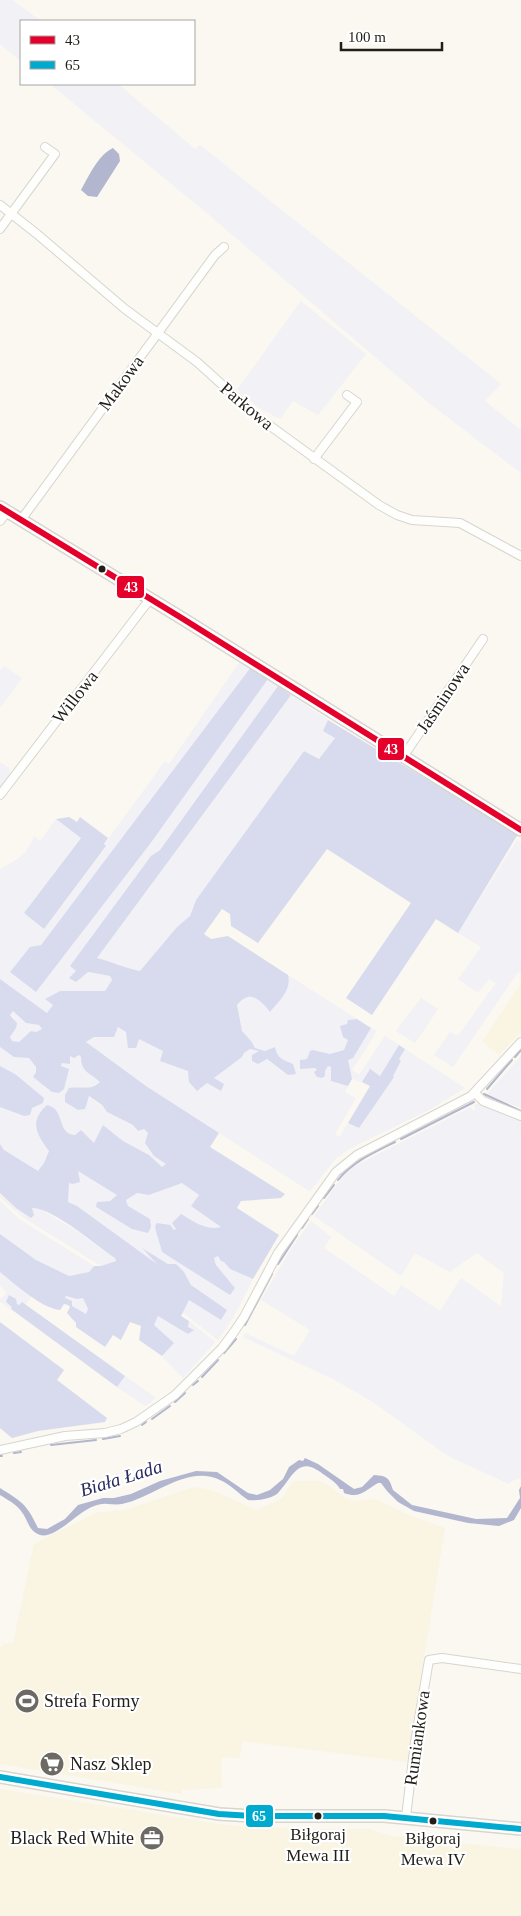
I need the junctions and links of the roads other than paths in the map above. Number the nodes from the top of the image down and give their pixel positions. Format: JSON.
{"nodes":[{"id":1,"x":45,"y":147,"type":"dead end"},
{"id":2,"x":0,"y":205,"type":"edge"},
{"id":3,"x":10,"y":214,"type":"junction"},
{"id":4,"x":0,"y":229,"type":"edge"},
{"id":5,"x":224,"y":247,"type":"dead end"},
{"id":6,"x":158,"y":333,"type":"junction"},
{"id":7,"x":347,"y":395,"type":"dead end"},
{"id":8,"x":314,"y":459,"type":"junction"},
{"id":9,"x":4,"y":509,"type":"edge"},
{"id":10,"x":21,"y":520,"type":"junction"},
{"id":11,"x":0,"y":521,"type":"edge"},
{"id":12,"x":521,"y":556,"type":"edge"},
{"id":13,"x":150,"y":599,"type":"junction"},
{"id":14,"x":483,"y":639,"type":"dead end"},
{"id":15,"x":403,"y":757,"type":"junction"},
{"id":16,"x":0,"y":795,"type":"edge"},
{"id":17,"x":521,"y":830,"type":"edge"},
{"id":18,"x":521,"y":1042,"type":"edge"},
{"id":19,"x":475,"y":1093,"type":"junction"},
{"id":20,"x":521,"y":1116,"type":"edge"},
{"id":21,"x":0,"y":1450,"type":"edge"},
{"id":22,"x":521,"y":1670,"type":"edge"},
{"id":23,"x":0,"y":1777,"type":"edge"},
{"id":24,"x":406,"y":1817,"type":"junction"},
{"id":25,"x":521,"y":1829,"type":"edge"}],
"edges":[{"from":1,"to":3,"type":"street"},
{"from":2,"to":3,"type":"street","name":"Parkowa"},
{"from":3,"to":4,"type":"street"},
{"from":3,"to":6,"type":"street","name":"Parkowa"},
{"from":5,"to":6,"type":"street","name":"Makowa"},
{"from":6,"to":8,"type":"street","name":"Parkowa"},
{"from":6,"to":10,"type":"street","name":"Makowa"},
{"from":7,"to":8,"type":"street"},
{"from":8,"to":12,"type":"street","name":"Parkowa"},
{"from":9,"to":10,"type":"street"},
{"from":9,"to":11,"type":"street"},
{"from":10,"to":13,"type":"street"},
{"from":13,"to":15,"type":"street"},
{"from":13,"to":16,"type":"street","name":"Willowa"},
{"from":14,"to":15,"type":"street","name":"Jaśminowa"},
{"from":15,"to":17,"type":"street"},
{"from":18,"to":19,"type":"street"},
{"from":19,"to":20,"type":"street"},
{"from":19,"to":21,"type":"street"},
{"from":22,"to":24,"type":"street","name":"Rumiankowa"},
{"from":23,"to":24,"type":"street"},
{"from":24,"to":25,"type":"street"}]}
